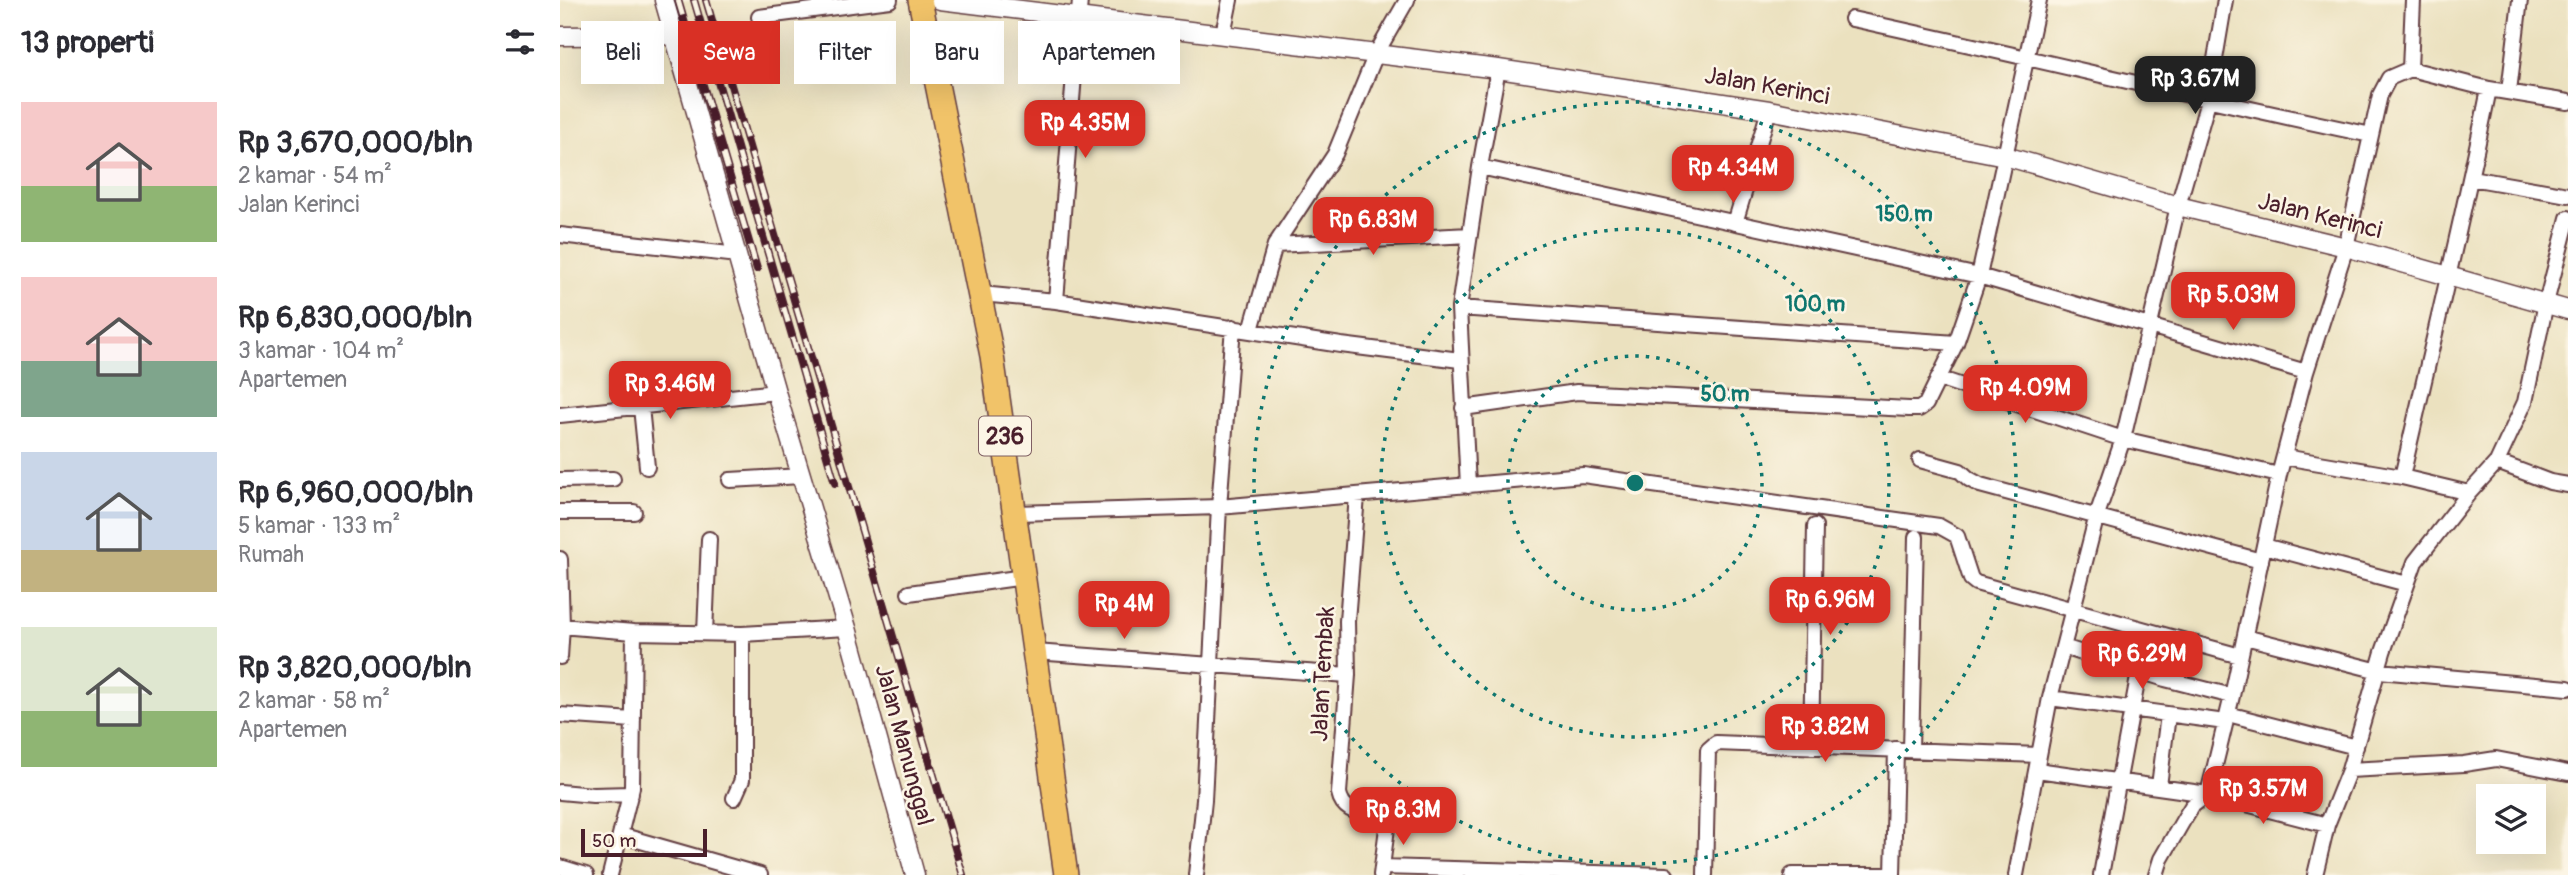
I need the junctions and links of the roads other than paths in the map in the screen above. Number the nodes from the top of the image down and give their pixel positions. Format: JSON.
{"nodes":[{"id":1,"x":664,"y":0,"type":"edge"},
{"id":2,"x":890,"y":0,"type":"edge"},
{"id":3,"x":920,"y":0,"type":"edge"},
{"id":4,"x":940,"y":0,"type":"edge"},
{"id":5,"x":1230,"y":0,"type":"edge"},
{"id":6,"x":1407,"y":0,"type":"edge"},
{"id":7,"x":2039,"y":0,"type":"edge"},
{"id":8,"x":2225,"y":0,"type":"edge"},
{"id":9,"x":2413,"y":0,"type":"edge"},
{"id":10,"x":2520,"y":0,"type":"edge"},
{"id":11,"x":1079,"y":8,"type":"edge"},
{"id":12,"x":759,"y":17,"type":"dead end"},
{"id":13,"x":1852,"y":19,"type":"dead end"},
{"id":14,"x":1223,"y":34,"type":"junction"},
{"id":15,"x":674,"y":35,"type":"junction"},
{"id":16,"x":560,"y":36,"type":"edge"},
{"id":17,"x":1376,"y":54,"type":"junction"},
{"id":18,"x":2028,"y":57,"type":"junction"},
{"id":19,"x":1498,"y":69,"type":"junction"},
{"id":20,"x":2410,"y":69,"type":"junction"},
{"id":21,"x":2489,"y":89,"type":"junction"},
{"id":22,"x":2509,"y":91,"type":"junction"},
{"id":23,"x":2208,"y":101,"type":"junction"},
{"id":24,"x":2568,"y":102,"type":"edge"},
{"id":25,"x":1769,"y":110,"type":"junction"},
{"id":26,"x":2371,"y":135,"type":"junction"},
{"id":27,"x":2005,"y":156,"type":"junction"},
{"id":28,"x":1480,"y":166,"type":"junction"},
{"id":29,"x":2472,"y":178,"type":"junction"},
{"id":30,"x":2568,"y":195,"type":"edge"},
{"id":31,"x":2178,"y":205,"type":"junction"},
{"id":32,"x":2568,"y":219,"type":"edge"},
{"id":33,"x":1735,"y":223,"type":"junction"},
{"id":34,"x":560,"y":235,"type":"edge"},
{"id":35,"x":1470,"y":235,"type":"junction"},
{"id":36,"x":1275,"y":244,"type":"junction"},
{"id":37,"x":2346,"y":247,"type":"junction"},
{"id":38,"x":738,"y":255,"type":"junction"},
{"id":39,"x":1979,"y":276,"type":"junction"},
{"id":40,"x":2447,"y":276,"type":"junction"},
{"id":41,"x":981,"y":294,"type":"junction"},
{"id":42,"x":1056,"y":301,"type":"junction"},
{"id":43,"x":2546,"y":303,"type":"junction"},
{"id":44,"x":1460,"y":309,"type":"junction"},
{"id":45,"x":2568,"y":310,"type":"edge"},
{"id":46,"x":2150,"y":325,"type":"junction"},
{"id":47,"x":1233,"y":327,"type":"junction"},
{"id":48,"x":1251,"y":330,"type":"junction"},
{"id":49,"x":1956,"y":343,"type":"junction"},
{"id":50,"x":1460,"y":360,"type":"junction"},
{"id":51,"x":2306,"y":372,"type":"junction"},
{"id":52,"x":1938,"y":378,"type":"junction"},
{"id":53,"x":776,"y":392,"type":"junction"},
{"id":54,"x":641,"y":407,"type":"junction"},
{"id":55,"x":1463,"y":408,"type":"junction"},
{"id":56,"x":560,"y":415,"type":"edge"},
{"id":57,"x":2123,"y":439,"type":"junction"},
{"id":58,"x":2284,"y":457,"type":"junction"},
{"id":59,"x":1920,"y":460,"type":"dead end"},
{"id":60,"x":2497,"y":462,"type":"junction"},
{"id":61,"x":648,"y":467,"type":"dead end"},
{"id":62,"x":2279,"y":475,"type":"junction"},
{"id":63,"x":801,"y":476,"type":"junction"},
{"id":64,"x":2402,"y":477,"type":"junction"},
{"id":65,"x":613,"y":479,"type":"dead end"},
{"id":66,"x":560,"y":480,"type":"edge"},
{"id":67,"x":730,"y":481,"type":"dead end"},
{"id":68,"x":2568,"y":485,"type":"edge"},
{"id":69,"x":1468,"y":486,"type":"junction"},
{"id":70,"x":2469,"y":493,"type":"junction"},
{"id":71,"x":1357,"y":496,"type":"junction"},
{"id":72,"x":1219,"y":507,"type":"junction"},
{"id":73,"x":560,"y":512,"type":"edge"},
{"id":74,"x":634,"y":512,"type":"dead end"},
{"id":75,"x":1016,"y":513,"type":"junction"},
{"id":76,"x":2097,"y":515,"type":"junction"},
{"id":77,"x":1815,"y":526,"type":"dead end"},
{"id":78,"x":1916,"y":537,"type":"dead end"},
{"id":79,"x":709,"y":539,"type":"dead end"},
{"id":80,"x":2262,"y":554,"type":"junction"},
{"id":81,"x":560,"y":559,"type":"edge"},
{"id":82,"x":1024,"y":577,"type":"junction"},
{"id":83,"x":2407,"y":584,"type":"junction"},
{"id":84,"x":909,"y":593,"type":"dead end"},
{"id":85,"x":2073,"y":609,"type":"junction"},
{"id":86,"x":561,"y":626,"type":"edge"},
{"id":87,"x":846,"y":628,"type":"junction"},
{"id":88,"x":634,"y":632,"type":"junction"},
{"id":89,"x":705,"y":634,"type":"junction"},
{"id":90,"x":742,"y":634,"type":"junction"},
{"id":91,"x":2245,"y":637,"type":"junction"},
{"id":92,"x":2063,"y":648,"type":"junction"},
{"id":93,"x":1035,"y":652,"type":"junction"},
{"id":94,"x":2241,"y":656,"type":"junction"},
{"id":95,"x":560,"y":657,"type":"edge"},
{"id":96,"x":1210,"y":665,"type":"junction"},
{"id":97,"x":2379,"y":671,"type":"junction"},
{"id":98,"x":2138,"y":672,"type":"junction"},
{"id":99,"x":1348,"y":675,"type":"junction"},
{"id":100,"x":2568,"y":688,"type":"edge"},
{"id":101,"x":2232,"y":696,"type":"junction"},
{"id":102,"x":2050,"y":698,"type":"junction"},
{"id":103,"x":2133,"y":709,"type":"junction"},
{"id":104,"x":560,"y":715,"type":"edge"},
{"id":105,"x":2168,"y":715,"type":"junction"},
{"id":106,"x":2226,"y":718,"type":"junction"},
{"id":107,"x":633,"y":720,"type":"junction"},
{"id":108,"x":1811,"y":747,"type":"junction"},
{"id":109,"x":2356,"y":747,"type":"junction"},
{"id":110,"x":1904,"y":750,"type":"junction"},
{"id":111,"x":2039,"y":755,"type":"junction"},
{"id":112,"x":2037,"y":770,"type":"junction"},
{"id":113,"x":2349,"y":770,"type":"junction"},
{"id":114,"x":2568,"y":773,"type":"edge"},
{"id":115,"x":2120,"y":780,"type":"junction"},
{"id":116,"x":2159,"y":786,"type":"junction"},
{"id":117,"x":560,"y":792,"type":"edge"},
{"id":118,"x":631,"y":794,"type":"junction"},
{"id":119,"x":2208,"y":794,"type":"junction"},
{"id":120,"x":734,"y":798,"type":"dead end"},
{"id":121,"x":2327,"y":824,"type":"junction"},
{"id":122,"x":620,"y":835,"type":"junction"},
{"id":123,"x":560,"y":867,"type":"edge"},
{"id":124,"x":1382,"y":871,"type":"edge"},
{"id":125,"x":586,"y":875,"type":"edge"},
{"id":126,"x":610,"y":875,"type":"edge"},
{"id":127,"x":760,"y":875,"type":"edge"},
{"id":128,"x":915,"y":875,"type":"edge"},
{"id":129,"x":1066,"y":875,"type":"edge"},
{"id":130,"x":1196,"y":875,"type":"edge"},
{"id":131,"x":1666,"y":875,"type":"edge"},
{"id":132,"x":1705,"y":875,"type":"edge"},
{"id":133,"x":1792,"y":875,"type":"edge"},
{"id":134,"x":1892,"y":875,"type":"edge"},
{"id":135,"x":2016,"y":875,"type":"edge"},
{"id":136,"x":2101,"y":875,"type":"edge"},
{"id":137,"x":2156,"y":875,"type":"edge"},
{"id":138,"x":2315,"y":875,"type":"edge"}],
"edges":[{"from":1,"to":15,"type":"street","name":"Jalan Manunggal"},
{"from":2,"to":12,"type":"street"},
{"from":3,"to":41,"type":"main road","number":"236"},
{"from":4,"to":11,"type":"street","name":"Jalan Kerinci"},
{"from":5,"to":14,"type":"street"},
{"from":6,"to":17,"type":"street"},
{"from":7,"to":18,"type":"street"},
{"from":8,"to":23,"type":"street"},
{"from":9,"to":20,"type":"street"},
{"from":10,"to":22,"type":"street"},
{"from":11,"to":14,"type":"street","name":"Jalan Kerinci"},
{"from":11,"to":42,"type":"street"},
{"from":13,"to":18,"type":"street"},
{"from":14,"to":17,"type":"street","name":"Jalan Kerinci"},
{"from":15,"to":16,"type":"street"},
{"from":15,"to":38,"type":"street","name":"Jalan Manunggal"},
{"from":17,"to":19,"type":"street","name":"Jalan Kerinci"},
{"from":17,"to":36,"type":"street"},
{"from":18,"to":23,"type":"street"},
{"from":18,"to":27,"type":"street"},
{"from":19,"to":25,"type":"street","name":"Jalan Kerinci"},
{"from":19,"to":28,"type":"street"},
{"from":20,"to":21,"type":"street"},
{"from":20,"to":26,"type":"street"},
{"from":21,"to":22,"type":"street"},
{"from":21,"to":29,"type":"street"},
{"from":22,"to":24,"type":"street"},
{"from":23,"to":26,"type":"street"},
{"from":23,"to":31,"type":"street"},
{"from":25,"to":27,"type":"street","name":"Jalan Kerinci"},
{"from":25,"to":33,"type":"street"},
{"from":26,"to":37,"type":"street"},
{"from":27,"to":31,"type":"street","name":"Jalan Kerinci"},
{"from":27,"to":39,"type":"street"},
{"from":28,"to":33,"type":"street"},
{"from":28,"to":35,"type":"street"},
{"from":29,"to":30,"type":"street"},
{"from":29,"to":40,"type":"street"},
{"from":31,"to":37,"type":"street","name":"Jalan Kerinci"},
{"from":31,"to":46,"type":"street"},
{"from":32,"to":43,"type":"street"},
{"from":33,"to":39,"type":"street"},
{"from":34,"to":38,"type":"street"},
{"from":35,"to":36,"type":"street"},
{"from":35,"to":44,"type":"street"},
{"from":36,"to":48,"type":"street"},
{"from":37,"to":40,"type":"street","name":"Jalan Kerinci"},
{"from":37,"to":51,"type":"street"},
{"from":38,"to":53,"type":"street","name":"Jalan Manunggal"},
{"from":39,"to":46,"type":"street"},
{"from":39,"to":49,"type":"street"},
{"from":40,"to":43,"type":"street","name":"Jalan Kerinci"},
{"from":40,"to":64,"type":"street"},
{"from":41,"to":42,"type":"street"},
{"from":41,"to":75,"type":"main road","number":"236"},
{"from":42,"to":47,"type":"street"},
{"from":43,"to":45,"type":"street","name":"Jalan Kerinci"},
{"from":43,"to":60,"type":"street"},
{"from":44,"to":49,"type":"street"},
{"from":44,"to":50,"type":"street"},
{"from":46,"to":51,"type":"street"},
{"from":46,"to":57,"type":"street"},
{"from":47,"to":48,"type":"street"},
{"from":47,"to":72,"type":"street"},
{"from":48,"to":50,"type":"street"},
{"from":49,"to":52,"type":"street"},
{"from":50,"to":55,"type":"street"},
{"from":51,"to":58,"type":"street"},
{"from":52,"to":55,"type":"street"},
{"from":52,"to":57,"type":"street"},
{"from":53,"to":54,"type":"street"},
{"from":53,"to":63,"type":"street","name":"Jalan Manunggal"},
{"from":54,"to":56,"type":"street"},
{"from":54,"to":61,"type":"street"},
{"from":55,"to":69,"type":"street"},
{"from":57,"to":62,"type":"street"},
{"from":57,"to":76,"type":"street"},
{"from":58,"to":62,"type":"street"},
{"from":58,"to":64,"type":"street"},
{"from":59,"to":76,"type":"street"},
{"from":60,"to":68,"type":"street"},
{"from":60,"to":70,"type":"street"},
{"from":62,"to":80,"type":"street"},
{"from":63,"to":67,"type":"street"},
{"from":63,"to":87,"type":"street","name":"Jalan Manunggal"},
{"from":64,"to":70,"type":"street"},
{"from":65,"to":66,"type":"street"},
{"from":69,"to":71,"type":"street"},
{"from":69,"to":85,"type":"street"},
{"from":70,"to":83,"type":"street"},
{"from":71,"to":72,"type":"street"},
{"from":71,"to":99,"type":"street","name":"Jalan Tembak"},
{"from":72,"to":75,"type":"street"},
{"from":72,"to":96,"type":"street"},
{"from":73,"to":74,"type":"street"},
{"from":75,"to":82,"type":"main road","number":"236"},
{"from":76,"to":80,"type":"street"},
{"from":76,"to":85,"type":"street"},
{"from":77,"to":108,"type":"street"},
{"from":78,"to":110,"type":"street"},
{"from":79,"to":89,"type":"street"},
{"from":80,"to":83,"type":"street"},
{"from":80,"to":91,"type":"street"},
{"from":81,"to":86,"type":"street"},
{"from":82,"to":84,"type":"street"},
{"from":82,"to":93,"type":"main road","number":"236"},
{"from":83,"to":97,"type":"street"},
{"from":85,"to":92,"type":"street"},
{"from":85,"to":94,"type":"street"},
{"from":86,"to":88,"type":"street"},
{"from":86,"to":95,"type":"street"},
{"from":87,"to":90,"type":"street"},
{"from":87,"to":128,"type":"street","name":"Jalan Manunggal"},
{"from":88,"to":89,"type":"street"},
{"from":88,"to":107,"type":"street"},
{"from":89,"to":90,"type":"street"},
{"from":90,"to":120,"type":"street"},
{"from":91,"to":94,"type":"street"},
{"from":91,"to":97,"type":"street"},
{"from":92,"to":98,"type":"street"},
{"from":92,"to":102,"type":"street"},
{"from":93,"to":96,"type":"street"},
{"from":93,"to":129,"type":"main road","number":"236"},
{"from":94,"to":101,"type":"street"},
{"from":96,"to":99,"type":"street"},
{"from":96,"to":130,"type":"street"},
{"from":97,"to":100,"type":"street"},
{"from":97,"to":109,"type":"street"},
{"from":98,"to":101,"type":"street"},
{"from":98,"to":103,"type":"street"},
{"from":99,"to":124,"type":"street","name":"Jalan Tembak"},
{"from":101,"to":106,"type":"street"},
{"from":102,"to":103,"type":"street"},
{"from":102,"to":111,"type":"street"},
{"from":103,"to":105,"type":"street"},
{"from":103,"to":115,"type":"street"},
{"from":104,"to":107,"type":"street"},
{"from":105,"to":106,"type":"street"},
{"from":105,"to":116,"type":"street"},
{"from":106,"to":109,"type":"street"},
{"from":106,"to":119,"type":"street"},
{"from":107,"to":118,"type":"street"},
{"from":108,"to":110,"type":"street"},
{"from":108,"to":132,"type":"street"},
{"from":109,"to":113,"type":"street"},
{"from":110,"to":111,"type":"street"},
{"from":110,"to":134,"type":"street"},
{"from":111,"to":112,"type":"street"},
{"from":112,"to":115,"type":"street"},
{"from":112,"to":135,"type":"street"},
{"from":113,"to":114,"type":"street"},
{"from":113,"to":121,"type":"street"},
{"from":115,"to":116,"type":"street"},
{"from":115,"to":136,"type":"street"},
{"from":116,"to":119,"type":"street"},
{"from":117,"to":118,"type":"street"},
{"from":118,"to":122,"type":"street"},
{"from":119,"to":121,"type":"street"},
{"from":119,"to":137,"type":"street"},
{"from":121,"to":138,"type":"street"},
{"from":122,"to":126,"type":"street"},
{"from":122,"to":127,"type":"street"},
{"from":123,"to":125,"type":"street"},
{"from":124,"to":131,"type":"street"},
{"from":133,"to":134,"type":"street"}]}
